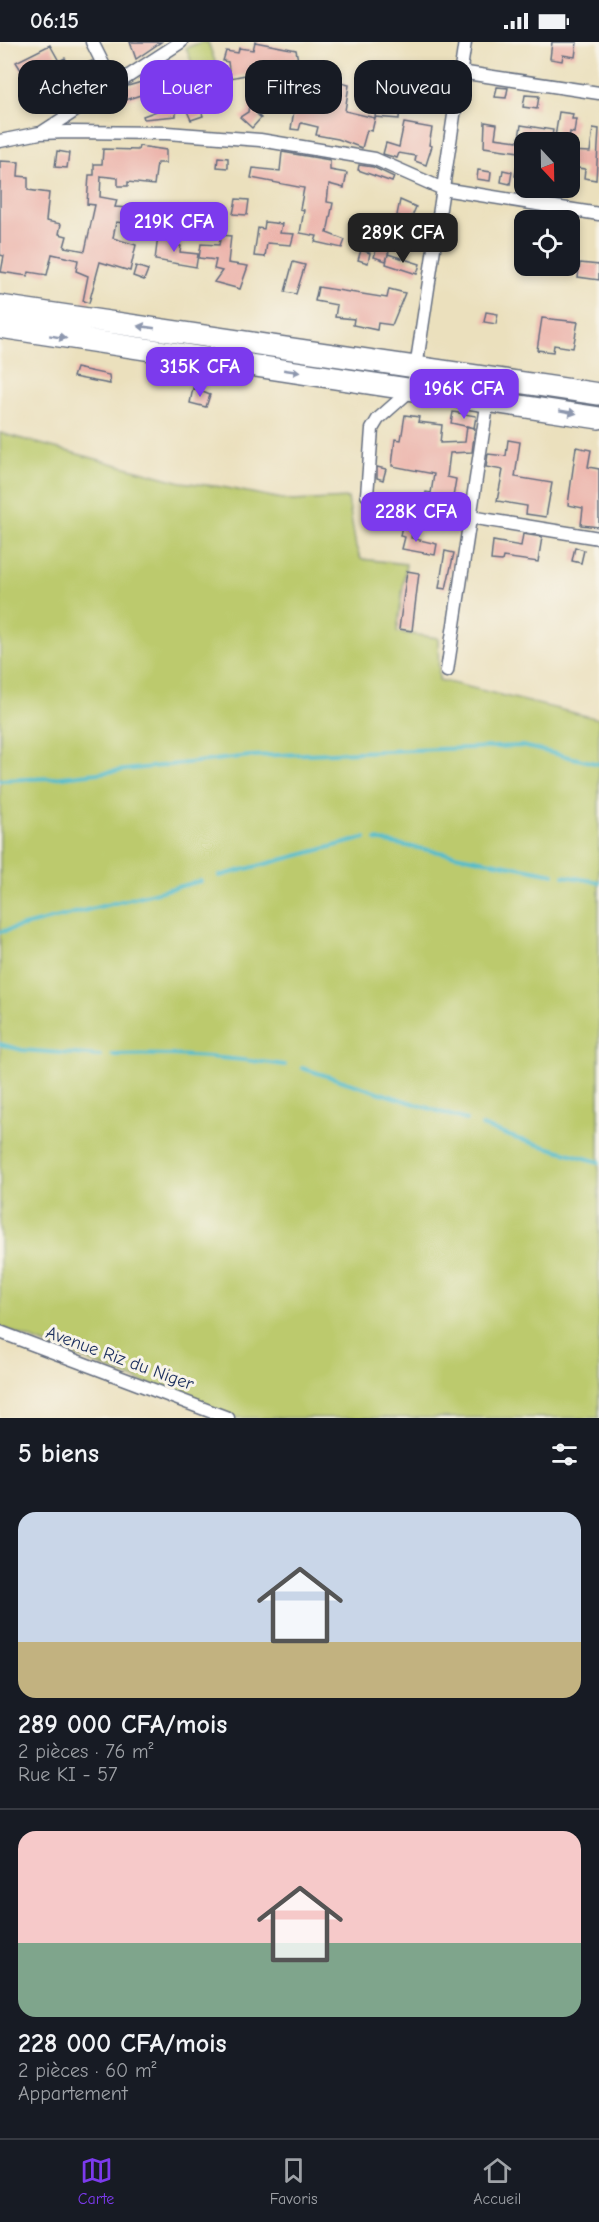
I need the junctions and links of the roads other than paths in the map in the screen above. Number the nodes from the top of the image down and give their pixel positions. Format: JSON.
{"nodes":[{"id":1,"x":92,"y":42,"type":"edge"},
{"id":2,"x":181,"y":42,"type":"edge"},
{"id":3,"x":465,"y":42,"type":"edge"},
{"id":4,"x":101,"y":60,"type":"edge"},
{"id":5,"x":462,"y":60,"type":"edge"},
{"id":6,"x":472,"y":74,"type":"edge"},
{"id":7,"x":128,"y":77,"type":"edge"},
{"id":8,"x":599,"y":93,"type":"edge"},
{"id":9,"x":70,"y":114,"type":"edge"},
{"id":10,"x":454,"y":114,"type":"edge"},
{"id":11,"x":40,"y":133,"type":"junction"},
{"id":12,"x":0,"y":141,"type":"edge"},
{"id":13,"x":442,"y":189,"type":"junction"},
{"id":14,"x":599,"y":214,"type":"edge"},
{"id":15,"x":0,"y":306,"type":"edge"},
{"id":16,"x":0,"y":327,"type":"edge"},
{"id":17,"x":416,"y":365,"type":"junction"},
{"id":18,"x":413,"y":388,"type":"junction"},
{"id":19,"x":599,"y":394,"type":"edge"},
{"id":20,"x":488,"y":399,"type":"junction"},
{"id":21,"x":599,"y":418,"type":"edge"},
{"id":22,"x":367,"y":495,"type":"dead end"},
{"id":23,"x":470,"y":518,"type":"junction"},
{"id":24,"x":599,"y":538,"type":"edge"},
{"id":25,"x":447,"y":671,"type":"dead end"},
{"id":26,"x":0,"y":1332,"type":"edge"},
{"id":27,"x":228,"y":1418,"type":"edge"}],
"edges":[{"from":1,"to":4,"type":"street"},
{"from":2,"to":7,"type":"street"},
{"from":3,"to":5,"type":"street"},
{"from":6,"to":8,"type":"street"},
{"from":9,"to":11,"type":"street"},
{"from":10,"to":13,"type":"street"},
{"from":11,"to":12,"type":"street"},
{"from":11,"to":13,"type":"street"},
{"from":13,"to":14,"type":"street"},
{"from":13,"to":17,"type":"street"},
{"from":17,"to":15,"type":"highway","one_way":true},
{"from":16,"to":18,"type":"highway","one_way":true},
{"from":17,"to":18,"type":"street"},
{"from":17,"to":19,"type":"highway"},
{"from":18,"to":20,"type":"highway"},
{"from":18,"to":22,"type":"street"},
{"from":20,"to":21,"type":"highway","one_way":true},
{"from":20,"to":23,"type":"street"},
{"from":23,"to":24,"type":"street"},
{"from":23,"to":25,"type":"street"},
{"from":26,"to":27,"type":"street","name":"Avenue Riz du Niger"}]}
